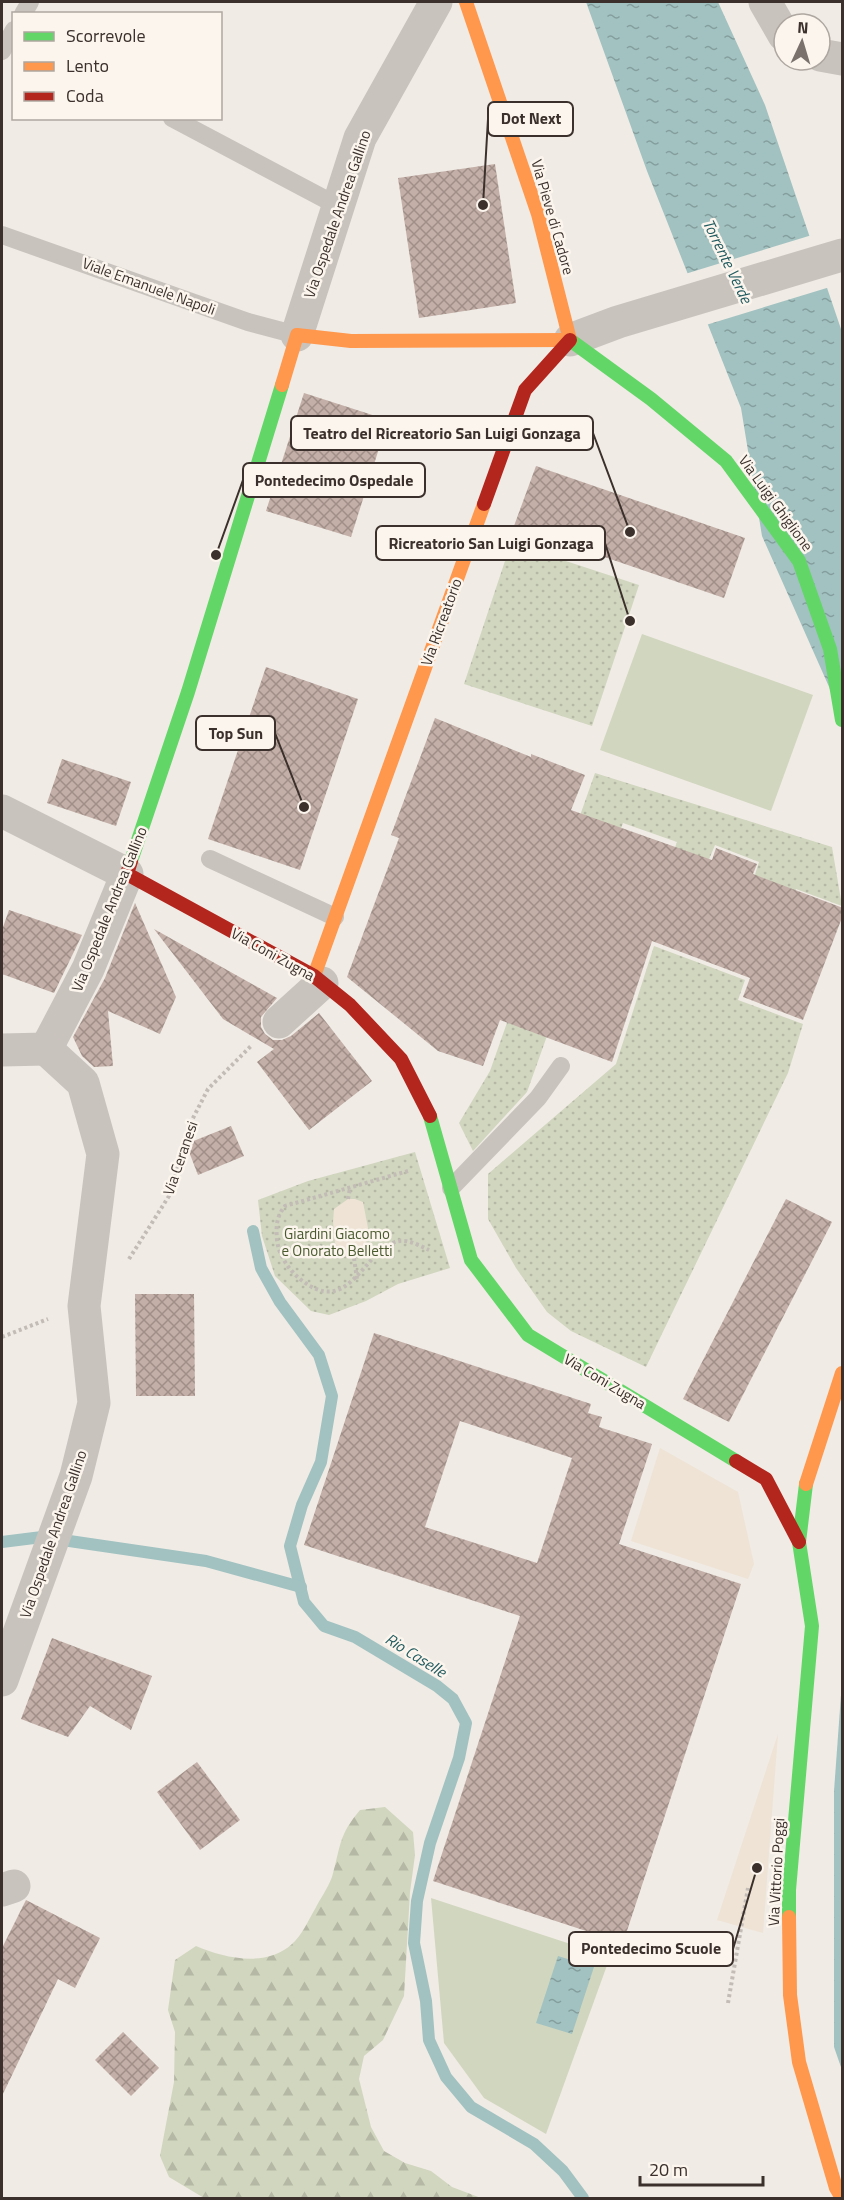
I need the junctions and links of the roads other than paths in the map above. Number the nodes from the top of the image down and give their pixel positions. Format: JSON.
{"nodes":[{"id":1,"x":436,"y":2,"type":"edge"},
{"id":2,"x":466,"y":2,"type":"edge"},
{"id":3,"x":12,"y":34,"type":"edge"},
{"id":4,"x":2,"y":51,"type":"edge"},
{"id":5,"x":176,"y":120,"type":"edge"},
{"id":6,"x":338,"y":206,"type":"junction"},
{"id":7,"x":2,"y":235,"type":"edge"},
{"id":8,"x":843,"y":255,"type":"edge"},
{"id":9,"x":297,"y":335,"type":"junction"},
{"id":10,"x":581,"y":347,"type":"junction"},
{"id":11,"x":843,"y":720,"type":"edge"},
{"id":12,"x":2,"y":811,"type":"edge"},
{"id":13,"x":210,"y":859,"type":"dead end"},
{"id":14,"x":127,"y":874,"type":"junction"},
{"id":15,"x":335,"y":917,"type":"junction"},
{"id":16,"x":318,"y":979,"type":"junction"},
{"id":17,"x":279,"y":1022,"type":"road end"},
{"id":18,"x":46,"y":1049,"type":"junction"},
{"id":19,"x":2,"y":1050,"type":"edge"},
{"id":20,"x":561,"y":1066,"type":"dead end"},
{"id":21,"x":451,"y":1188,"type":"junction"},
{"id":22,"x":843,"y":1373,"type":"edge"},
{"id":23,"x":799,"y":1542,"type":"junction"},
{"id":24,"x":2,"y":1680,"type":"edge"},
{"id":25,"x":842,"y":2199,"type":"edge"}],
"edges":[{"from":1,"to":6,"type":"street","name":"Via Ospedale Andrea Gallino"},
{"from":2,"to":10,"type":"street","name":"Via Pieve di Cadore"},
{"from":3,"to":4,"type":"lane"},
{"from":5,"to":6,"type":"lane"},
{"from":6,"to":9,"type":"street","name":"Via Ospedale Andrea Gallino"},
{"from":7,"to":9,"type":"lane","name":"Viale Emanuele Napoli"},
{"from":8,"to":10,"type":"street"},
{"from":9,"to":10,"type":"street"},
{"from":9,"to":14,"type":"street","name":"Via Ospedale Andrea Gallino"},
{"from":10,"to":11,"type":"street","name":"Via Luigi Ghiglione"},
{"from":10,"to":15,"type":"street","name":"Via Ricreatorio"},
{"from":12,"to":14,"type":"street","name":"Via Coni Zugna"},
{"from":13,"to":15,"type":"lane"},
{"from":14,"to":16,"type":"street","name":"Via Coni Zugna"},
{"from":14,"to":18,"type":"street","name":"Via Ospedale Andrea Gallino"},
{"from":15,"to":16,"type":"street","name":"Via Ricreatorio"},
{"from":16,"to":17,"type":"street"},
{"from":16,"to":21,"type":"street","name":"Via Coni Zugna"},
{"from":18,"to":19,"type":"street"},
{"from":18,"to":24,"type":"street","name":"Via Ospedale Andrea Gallino"},
{"from":20,"to":21,"type":"lane"},
{"from":21,"to":23,"type":"street","name":"Via Coni Zugna"},
{"from":22,"to":23,"type":"street"},
{"from":23,"to":25,"type":"street","name":"Via Vittorio Poggi"}]}
